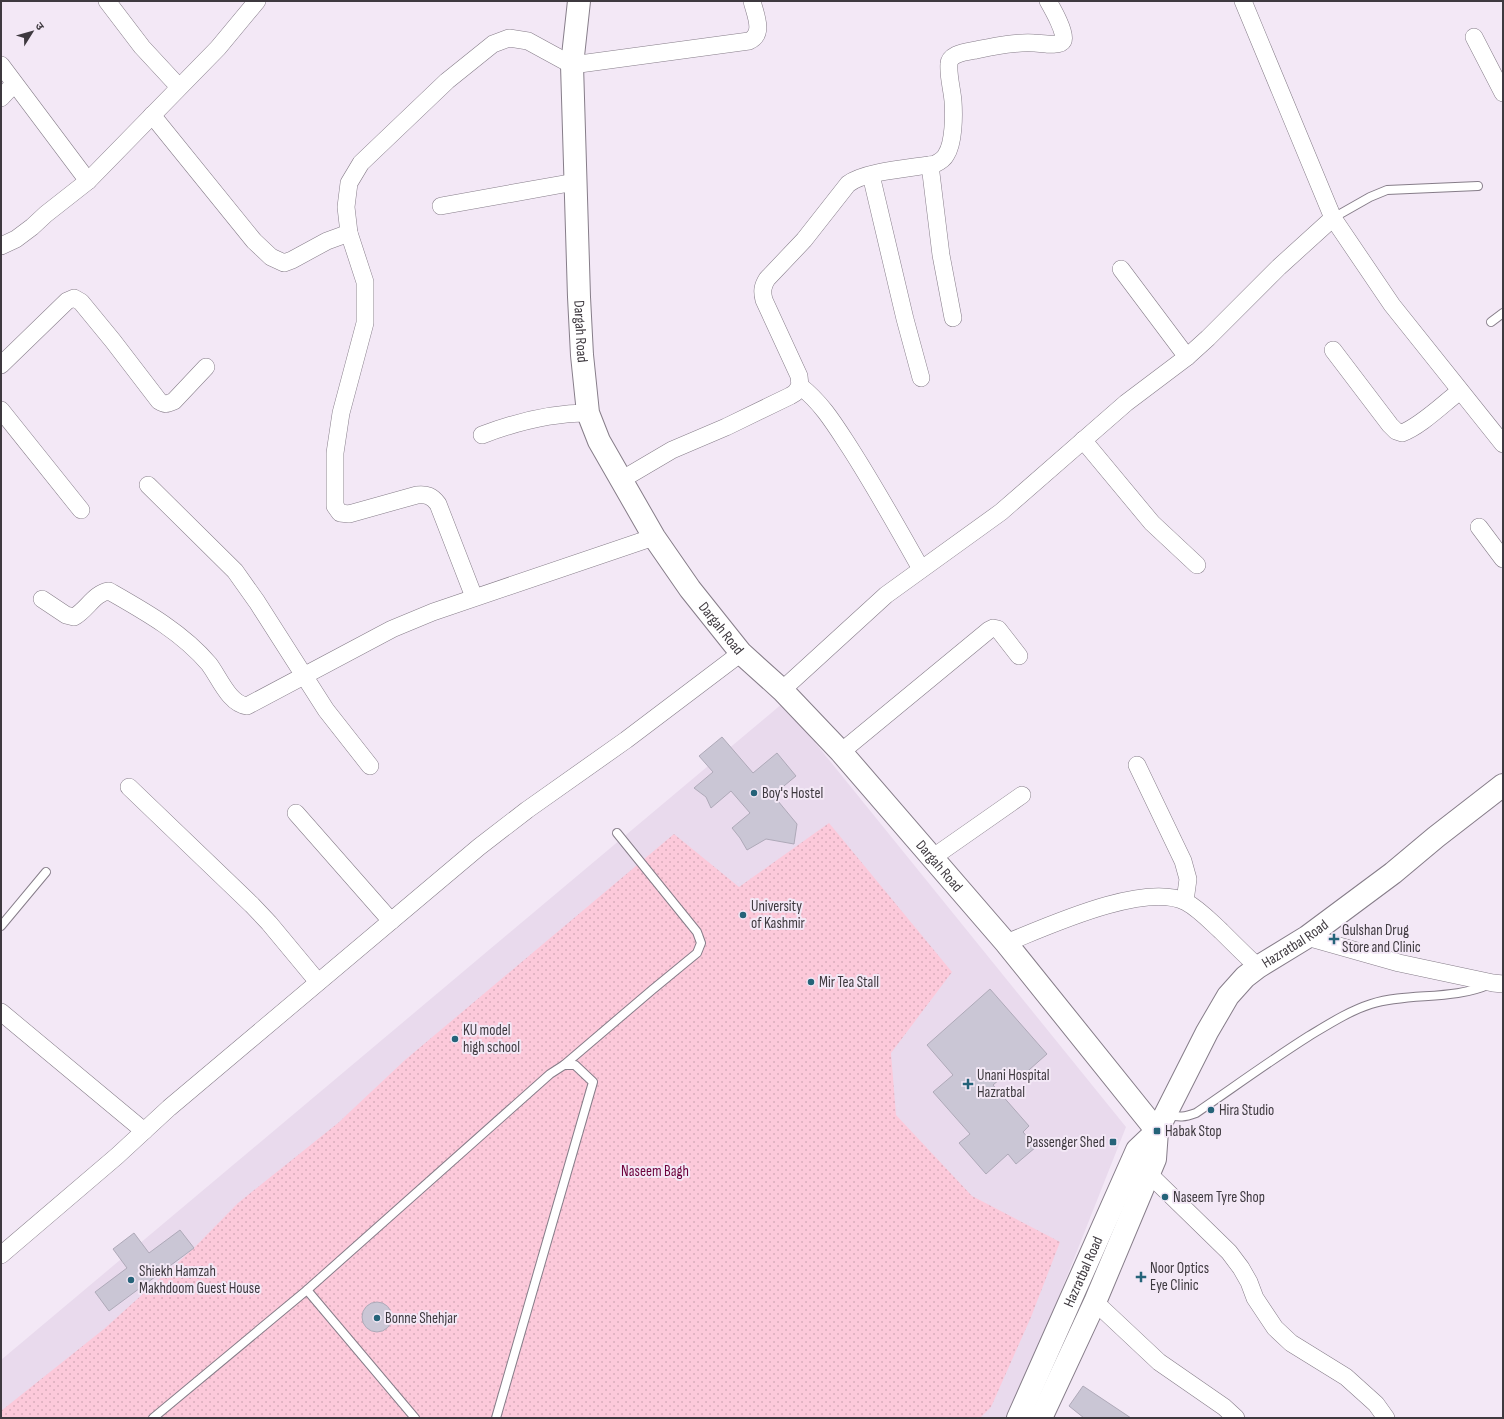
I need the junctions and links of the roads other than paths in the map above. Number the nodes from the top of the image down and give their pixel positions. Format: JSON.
{"nodes":[{"id":1,"x":107,"y":1,"type":"edge"},
{"id":2,"x":257,"y":1,"type":"edge"},
{"id":3,"x":579,"y":1,"type":"edge"},
{"id":4,"x":752,"y":1,"type":"edge"},
{"id":5,"x":1048,"y":1,"type":"edge"},
{"id":6,"x":1243,"y":1,"type":"edge"},
{"id":7,"x":1474,"y":37,"type":"dead end"},
{"id":8,"x":1,"y":65,"type":"edge"},
{"id":9,"x":572,"y":66,"type":"junction"},
{"id":10,"x":14,"y":84,"type":"junction"},
{"id":11,"x":179,"y":87,"type":"junction"},
{"id":12,"x":1503,"y":92,"type":"edge"},
{"id":13,"x":1,"y":98,"type":"edge"},
{"id":14,"x":152,"y":115,"type":"junction"},
{"id":15,"x":930,"y":165,"type":"junction"},
{"id":16,"x":871,"y":175,"type":"junction"},
{"id":17,"x":88,"y":181,"type":"junction"},
{"id":18,"x":575,"y":182,"type":"junction"},
{"id":19,"x":1478,"y":186,"type":"dead end"},
{"id":20,"x":441,"y":206,"type":"dead end"},
{"id":21,"x":1333,"y":218,"type":"junction"},
{"id":22,"x":349,"y":233,"type":"junction"},
{"id":23,"x":1,"y":246,"type":"edge"},
{"id":24,"x":1121,"y":269,"type":"dead end"},
{"id":25,"x":1503,"y":313,"type":"edge"},
{"id":26,"x":953,"y":318,"type":"dead end"},
{"id":27,"x":1491,"y":322,"type":"dead end"},
{"id":28,"x":1333,"y":350,"type":"dead end"},
{"id":29,"x":1187,"y":357,"type":"junction"},
{"id":30,"x":1,"y":365,"type":"edge"},
{"id":31,"x":206,"y":367,"type":"dead end"},
{"id":32,"x":921,"y":378,"type":"dead end"},
{"id":33,"x":800,"y":386,"type":"junction"},
{"id":34,"x":1460,"y":390,"type":"junction"},
{"id":35,"x":1,"y":410,"type":"edge"},
{"id":36,"x":588,"y":413,"type":"junction"},
{"id":37,"x":482,"y":435,"type":"dead end"},
{"id":38,"x":1083,"y":440,"type":"junction"},
{"id":39,"x":1503,"y":444,"type":"edge"},
{"id":40,"x":621,"y":480,"type":"junction"},
{"id":41,"x":148,"y":485,"type":"dead end"},
{"id":42,"x":81,"y":510,"type":"dead end"},
{"id":43,"x":1479,"y":527,"type":"dead end"},
{"id":44,"x":654,"y":537,"type":"junction"},
{"id":45,"x":1503,"y":559,"type":"edge"},
{"id":46,"x":1197,"y":565,"type":"dead end"},
{"id":47,"x":921,"y":569,"type":"junction"},
{"id":48,"x":474,"y":597,"type":"junction"},
{"id":49,"x":42,"y":599,"type":"dead end"},
{"id":50,"x":740,"y":653,"type":"junction"},
{"id":51,"x":1019,"y":656,"type":"dead end"},
{"id":52,"x":304,"y":676,"type":"junction"},
{"id":53,"x":782,"y":690,"type":"junction"},
{"id":54,"x":841,"y":752,"type":"junction"},
{"id":55,"x":1137,"y":765,"type":"dead end"},
{"id":56,"x":370,"y":766,"type":"dead end"},
{"id":57,"x":1503,"y":785,"type":"edge"},
{"id":58,"x":129,"y":787,"type":"dead end"},
{"id":59,"x":1022,"y":795,"type":"dead end"},
{"id":60,"x":296,"y":813,"type":"dead end"},
{"id":61,"x":618,"y":833,"type":"dead end"},
{"id":62,"x":932,"y":858,"type":"junction"},
{"id":63,"x":46,"y":872,"type":"dead end"},
{"id":64,"x":1185,"y":901,"type":"junction"},
{"id":65,"x":391,"y":921,"type":"junction"},
{"id":66,"x":1,"y":926,"type":"edge"},
{"id":67,"x":1307,"y":937,"type":"junction"},
{"id":68,"x":1006,"y":944,"type":"junction"},
{"id":69,"x":1258,"y":967,"type":"junction"},
{"id":70,"x":318,"y":982,"type":"junction"},
{"id":71,"x":1498,"y":983,"type":"edge"},
{"id":72,"x":1,"y":1012,"type":"edge"},
{"id":73,"x":564,"y":1065,"type":"junction"},
{"id":74,"x":1161,"y":1122,"type":"junction"},
{"id":75,"x":144,"y":1131,"type":"junction"},
{"id":76,"x":1149,"y":1174,"type":"junction"},
{"id":77,"x":1,"y":1255,"type":"edge"},
{"id":78,"x":307,"y":1290,"type":"junction"},
{"id":79,"x":1095,"y":1302,"type":"junction"},
{"id":80,"x":158,"y":1416,"type":"edge"},
{"id":81,"x":415,"y":1418,"type":"edge"},
{"id":82,"x":496,"y":1418,"type":"edge"},
{"id":83,"x":1018,"y":1418,"type":"edge"},
{"id":84,"x":1040,"y":1418,"type":"edge"},
{"id":85,"x":1236,"y":1418,"type":"edge"},
{"id":86,"x":1386,"y":1418,"type":"edge"}],
"edges":[{"from":1,"to":11,"type":"street"},
{"from":2,"to":11,"type":"street"},
{"from":3,"to":9,"type":"street","name":"Dargah Road"},
{"from":4,"to":9,"type":"street"},
{"from":5,"to":15,"type":"street"},
{"from":6,"to":21,"type":"street"},
{"from":7,"to":12,"type":"street"},
{"from":8,"to":10,"type":"street"},
{"from":9,"to":18,"type":"street","name":"Dargah Road"},
{"from":9,"to":22,"type":"street"},
{"from":10,"to":13,"type":"street"},
{"from":10,"to":17,"type":"street"},
{"from":11,"to":14,"type":"street"},
{"from":14,"to":17,"type":"street"},
{"from":14,"to":22,"type":"street"},
{"from":15,"to":16,"type":"street"},
{"from":15,"to":26,"type":"street"},
{"from":16,"to":32,"type":"street"},
{"from":16,"to":33,"type":"street"},
{"from":17,"to":23,"type":"street"},
{"from":18,"to":20,"type":"street"},
{"from":18,"to":36,"type":"street","name":"Dargah Road"},
{"from":19,"to":21,"type":"lane"},
{"from":21,"to":29,"type":"street"},
{"from":21,"to":34,"type":"street"},
{"from":22,"to":48,"type":"street"},
{"from":24,"to":29,"type":"street"},
{"from":25,"to":27,"type":"lane"},
{"from":28,"to":34,"type":"street"},
{"from":29,"to":38,"type":"street"},
{"from":30,"to":31,"type":"street"},
{"from":33,"to":40,"type":"street"},
{"from":33,"to":47,"type":"street"},
{"from":34,"to":39,"type":"street"},
{"from":35,"to":42,"type":"street"},
{"from":36,"to":37,"type":"street"},
{"from":36,"to":40,"type":"street","name":"Dargah Road"},
{"from":38,"to":46,"type":"street"},
{"from":38,"to":47,"type":"street"},
{"from":40,"to":44,"type":"street","name":"Dargah Road"},
{"from":41,"to":52,"type":"street"},
{"from":43,"to":45,"type":"street"},
{"from":44,"to":48,"type":"street"},
{"from":44,"to":50,"type":"street","name":"Dargah Road"},
{"from":47,"to":53,"type":"street"},
{"from":48,"to":52,"type":"street"},
{"from":49,"to":52,"type":"street"},
{"from":50,"to":53,"type":"street","name":"Dargah Road"},
{"from":50,"to":65,"type":"street"},
{"from":51,"to":54,"type":"street"},
{"from":52,"to":56,"type":"street"},
{"from":53,"to":54,"type":"street","name":"Dargah Road"},
{"from":54,"to":62,"type":"street","name":"Dargah Road"},
{"from":55,"to":64,"type":"street"},
{"from":57,"to":67,"type":"street","name":"Hazratbal Road"},
{"from":58,"to":70,"type":"street"},
{"from":59,"to":62,"type":"street"},
{"from":60,"to":65,"type":"street"},
{"from":61,"to":73,"type":"lane"},
{"from":62,"to":68,"type":"street","name":"Dargah Road"},
{"from":63,"to":66,"type":"lane"},
{"from":64,"to":68,"type":"street"},
{"from":64,"to":69,"type":"street"},
{"from":65,"to":70,"type":"street"},
{"from":67,"to":69,"type":"street","name":"Hazratbal Road"},
{"from":67,"to":71,"type":"street"},
{"from":68,"to":74,"type":"street","name":"Dargah Road"},
{"from":69,"to":74,"type":"street","name":"Hazratbal Road"},
{"from":70,"to":75,"type":"street"},
{"from":71,"to":74,"type":"lane"},
{"from":72,"to":75,"type":"street"},
{"from":73,"to":78,"type":"lane"},
{"from":73,"to":82,"type":"lane"},
{"from":74,"to":76,"type":"street","name":"Hazratbal Road"},
{"from":74,"to":83,"type":"street","name":"Hazratbal Road"},
{"from":75,"to":77,"type":"street"},
{"from":76,"to":79,"type":"street","name":"Hazratbal Road"},
{"from":76,"to":86,"type":"street"},
{"from":78,"to":80,"type":"lane"},
{"from":78,"to":81,"type":"lane"},
{"from":79,"to":84,"type":"street","name":"Hazratbal Road"},
{"from":79,"to":85,"type":"street"}]}
